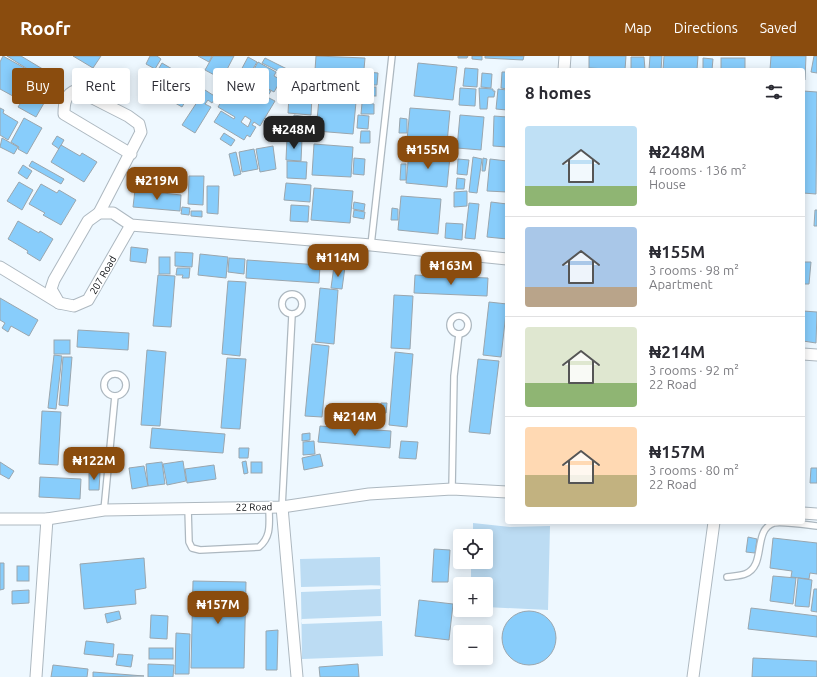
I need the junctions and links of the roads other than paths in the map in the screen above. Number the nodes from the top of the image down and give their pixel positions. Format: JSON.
{"nodes":[{"id":1,"x":392,"y":56,"type":"edge"},
{"id":2,"x":565,"y":56,"type":"edge"},
{"id":3,"x":564,"y":68,"type":"edge"},
{"id":4,"x":131,"y":154,"type":"junction"},
{"id":5,"x":99,"y":213,"type":"junction"},
{"id":6,"x":131,"y":225,"type":"junction"},
{"id":7,"x":371,"y":245,"type":"junction"},
{"id":8,"x":505,"y":259,"type":"edge"},
{"id":9,"x":0,"y":267,"type":"edge"},
{"id":10,"x":59,"y":303,"type":"junction"},
{"id":11,"x":292,"y":314,"type":"dead end"},
{"id":12,"x":459,"y":334,"type":"dead end"},
{"id":13,"x":805,"y":354,"type":"edge"},
{"id":14,"x":817,"y":355,"type":"edge"},
{"id":15,"x":115,"y":396,"type":"dead end"},
{"id":16,"x":452,"y":489,"type":"junction"},
{"id":17,"x":505,"y":492,"type":"edge"},
{"id":18,"x":269,"y":507,"type":"junction"},
{"id":19,"x":282,"y":507,"type":"junction"},
{"id":20,"x":188,"y":508,"type":"junction"},
{"id":21,"x":104,"y":510,"type":"junction"},
{"id":22,"x":805,"y":513,"type":"edge"},
{"id":23,"x":817,"y":514,"type":"edge"},
{"id":24,"x":0,"y":519,"type":"edge"},
{"id":25,"x":47,"y":519,"type":"junction"},
{"id":26,"x":714,"y":524,"type":"edge"},
{"id":27,"x":772,"y":524,"type":"edge"},
{"id":28,"x":788,"y":524,"type":"edge"},
{"id":29,"x":817,"y":526,"type":"edge"},
{"id":30,"x":727,"y":576,"type":"dead end"},
{"id":31,"x":36,"y":677,"type":"edge"},
{"id":32,"x":297,"y":677,"type":"edge"},
{"id":33,"x":693,"y":677,"type":"edge"}],
"edges":[{"from":1,"to":7,"type":"lane"},
{"from":2,"to":3,"type":"street"},
{"from":4,"to":4,"type":"street"},
{"from":4,"to":5,"type":"street"},
{"from":5,"to":6,"type":"street"},
{"from":5,"to":10,"type":"street"},
{"from":6,"to":7,"type":"street"},
{"from":6,"to":10,"type":"street","name":"207 Road"},
{"from":7,"to":8,"type":"street"},
{"from":9,"to":10,"type":"street","name":"207 Road"},
{"from":11,"to":19,"type":"lane"},
{"from":12,"to":16,"type":"lane"},
{"from":13,"to":14,"type":"street"},
{"from":15,"to":21,"type":"lane"},
{"from":16,"to":17,"type":"street","name":"22 Road"},
{"from":16,"to":19,"type":"street","name":"22 Road"},
{"from":18,"to":19,"type":"street","name":"22 Road"},
{"from":18,"to":20,"type":"street","name":"22 Road"},
{"from":18,"to":20,"type":"lane"},
{"from":19,"to":32,"type":"street"},
{"from":20,"to":21,"type":"street","name":"22 Road"},
{"from":21,"to":25,"type":"street","name":"22 Road"},
{"from":22,"to":23,"type":"street"},
{"from":24,"to":25,"type":"street","name":"22 Road"},
{"from":25,"to":31,"type":"street"},
{"from":26,"to":33,"type":"street"},
{"from":27,"to":30,"type":"lane"},
{"from":28,"to":29,"type":"lane"}]}
